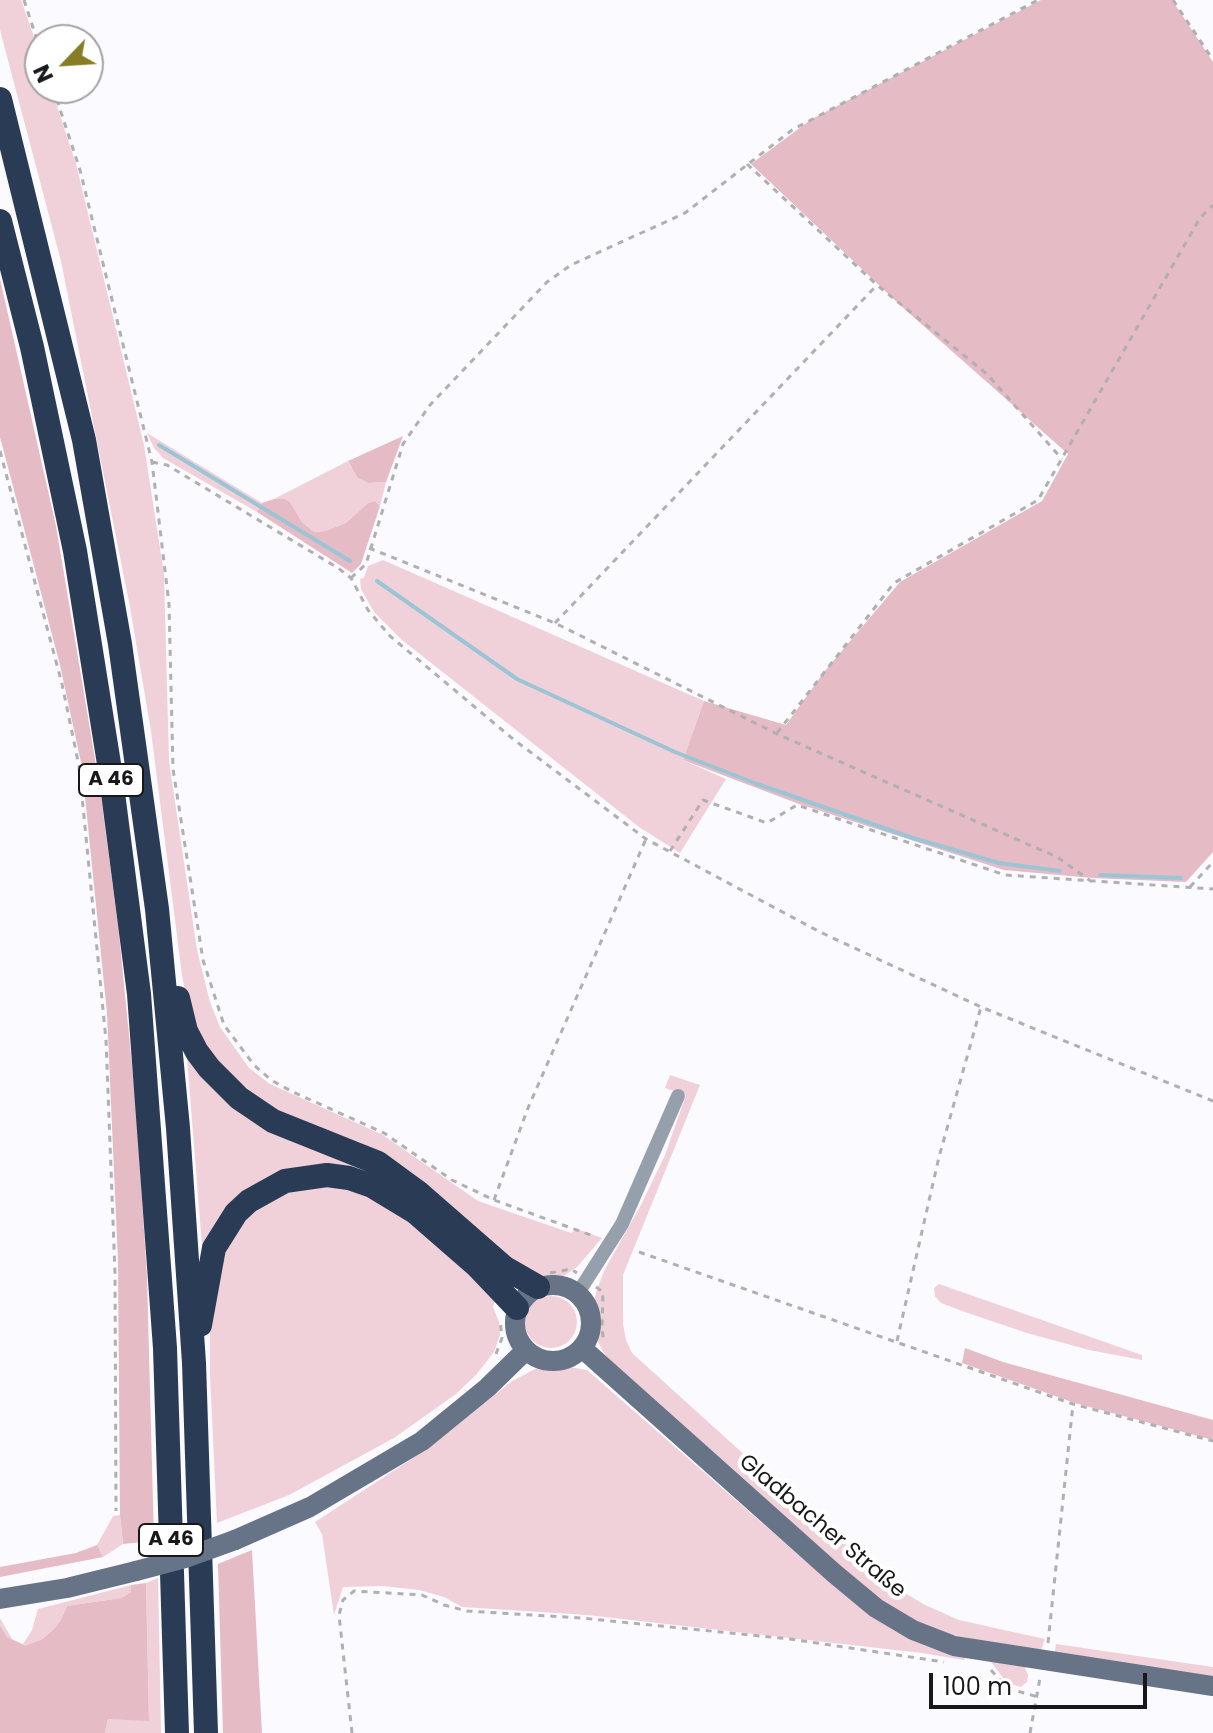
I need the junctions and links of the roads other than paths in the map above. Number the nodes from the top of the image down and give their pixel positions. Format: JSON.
{"nodes":[{"id":1,"x":0,"y":99,"type":"edge"},
{"id":2,"x":0,"y":221,"type":"edge"},
{"id":3,"x":157,"y":909,"type":"junction"},
{"id":4,"x":678,"y":1096,"type":"dead end"},
{"id":5,"x":582,"y":1286,"type":"junction"},
{"id":6,"x":520,"y":1291,"type":"junction"},
{"id":7,"x":582,"y":1348,"type":"junction"},
{"id":8,"x":526,"y":1350,"type":"junction"},
{"id":9,"x":194,"y":1363,"type":"junction"},
{"id":10,"x":0,"y":1599,"type":"edge"},
{"id":11,"x":1213,"y":1686,"type":"edge"},
{"id":12,"x":177,"y":1733,"type":"edge"},
{"id":13,"x":206,"y":1733,"type":"edge"}],
"edges":[{"from":1,"to":3,"type":"highway","number":"A 46"},
{"from":2,"to":12,"type":"highway","number":"A 46"},
{"from":3,"to":6,"type":"highway"},
{"from":3,"to":9,"type":"highway","number":"A 46"},
{"from":4,"to":5,"type":"street"},
{"from":5,"to":6,"type":"main road"},
{"from":5,"to":7,"type":"main road"},
{"from":6,"to":8,"type":"main road"},
{"from":6,"to":9,"type":"highway"},
{"from":7,"to":8,"type":"main road"},
{"from":7,"to":11,"type":"main road","name":"Gladbacher Straße"},
{"from":8,"to":10,"type":"main road","bridge":true},
{"from":9,"to":13,"type":"highway","number":"A 46"}]}
